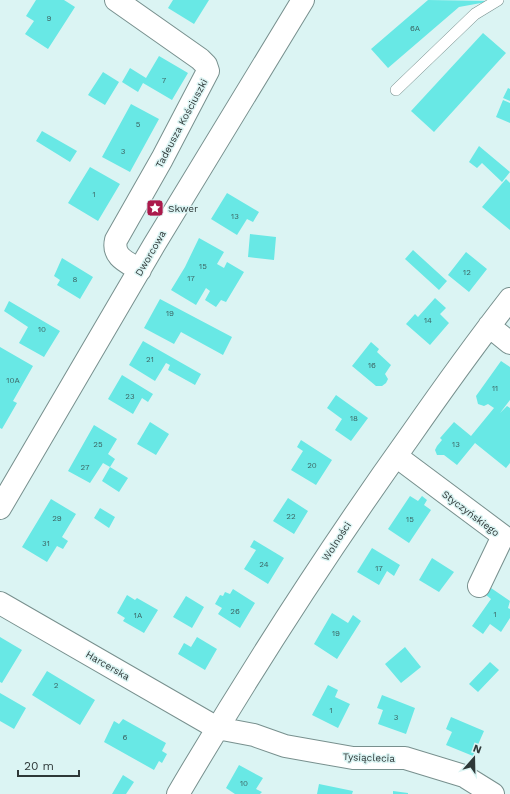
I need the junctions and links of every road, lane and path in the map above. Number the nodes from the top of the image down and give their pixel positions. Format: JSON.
{"nodes":[{"id":1,"x":116,"y":0,"type":"edge"},
{"id":2,"x":302,"y":0,"type":"edge"},
{"id":3,"x":498,"y":0,"type":"edge"},
{"id":4,"x":396,"y":90,"type":"dead end"},
{"id":5,"x":140,"y":270,"type":"junction"},
{"id":6,"x":510,"y":300,"type":"edge"},
{"id":7,"x":489,"y":326,"type":"junction"},
{"id":8,"x":510,"y":343,"type":"edge"},
{"id":9,"x":396,"y":456,"type":"junction"},
{"id":10,"x":0,"y":508,"type":"edge"},
{"id":11,"x":479,"y":586,"type":"dead end"},
{"id":12,"x":0,"y":603,"type":"edge"},
{"id":13,"x":217,"y":728,"type":"junction"},
{"id":14,"x":178,"y":794,"type":"edge"},
{"id":15,"x":493,"y":794,"type":"edge"}],
"edges":[{"from":1,"to":5,"type":"street","name":"Tadeusza Kościuszki"},
{"from":2,"to":5,"type":"street","name":"Dworcowa"},
{"from":3,"to":4,"type":"lane"},
{"from":5,"to":10,"type":"street","name":"Dworcowa"},
{"from":6,"to":7,"type":"street","name":"Wolności"},
{"from":7,"to":8,"type":"street"},
{"from":7,"to":9,"type":"street","name":"Wolności"},
{"from":9,"to":11,"type":"street","name":"Styczyńskiego"},
{"from":9,"to":13,"type":"street","name":"Wolności"},
{"from":12,"to":13,"type":"street","name":"Harcerska"},
{"from":13,"to":14,"type":"street","name":"Wolności"},
{"from":13,"to":15,"type":"street","name":"Tysiąclecia"}]}
